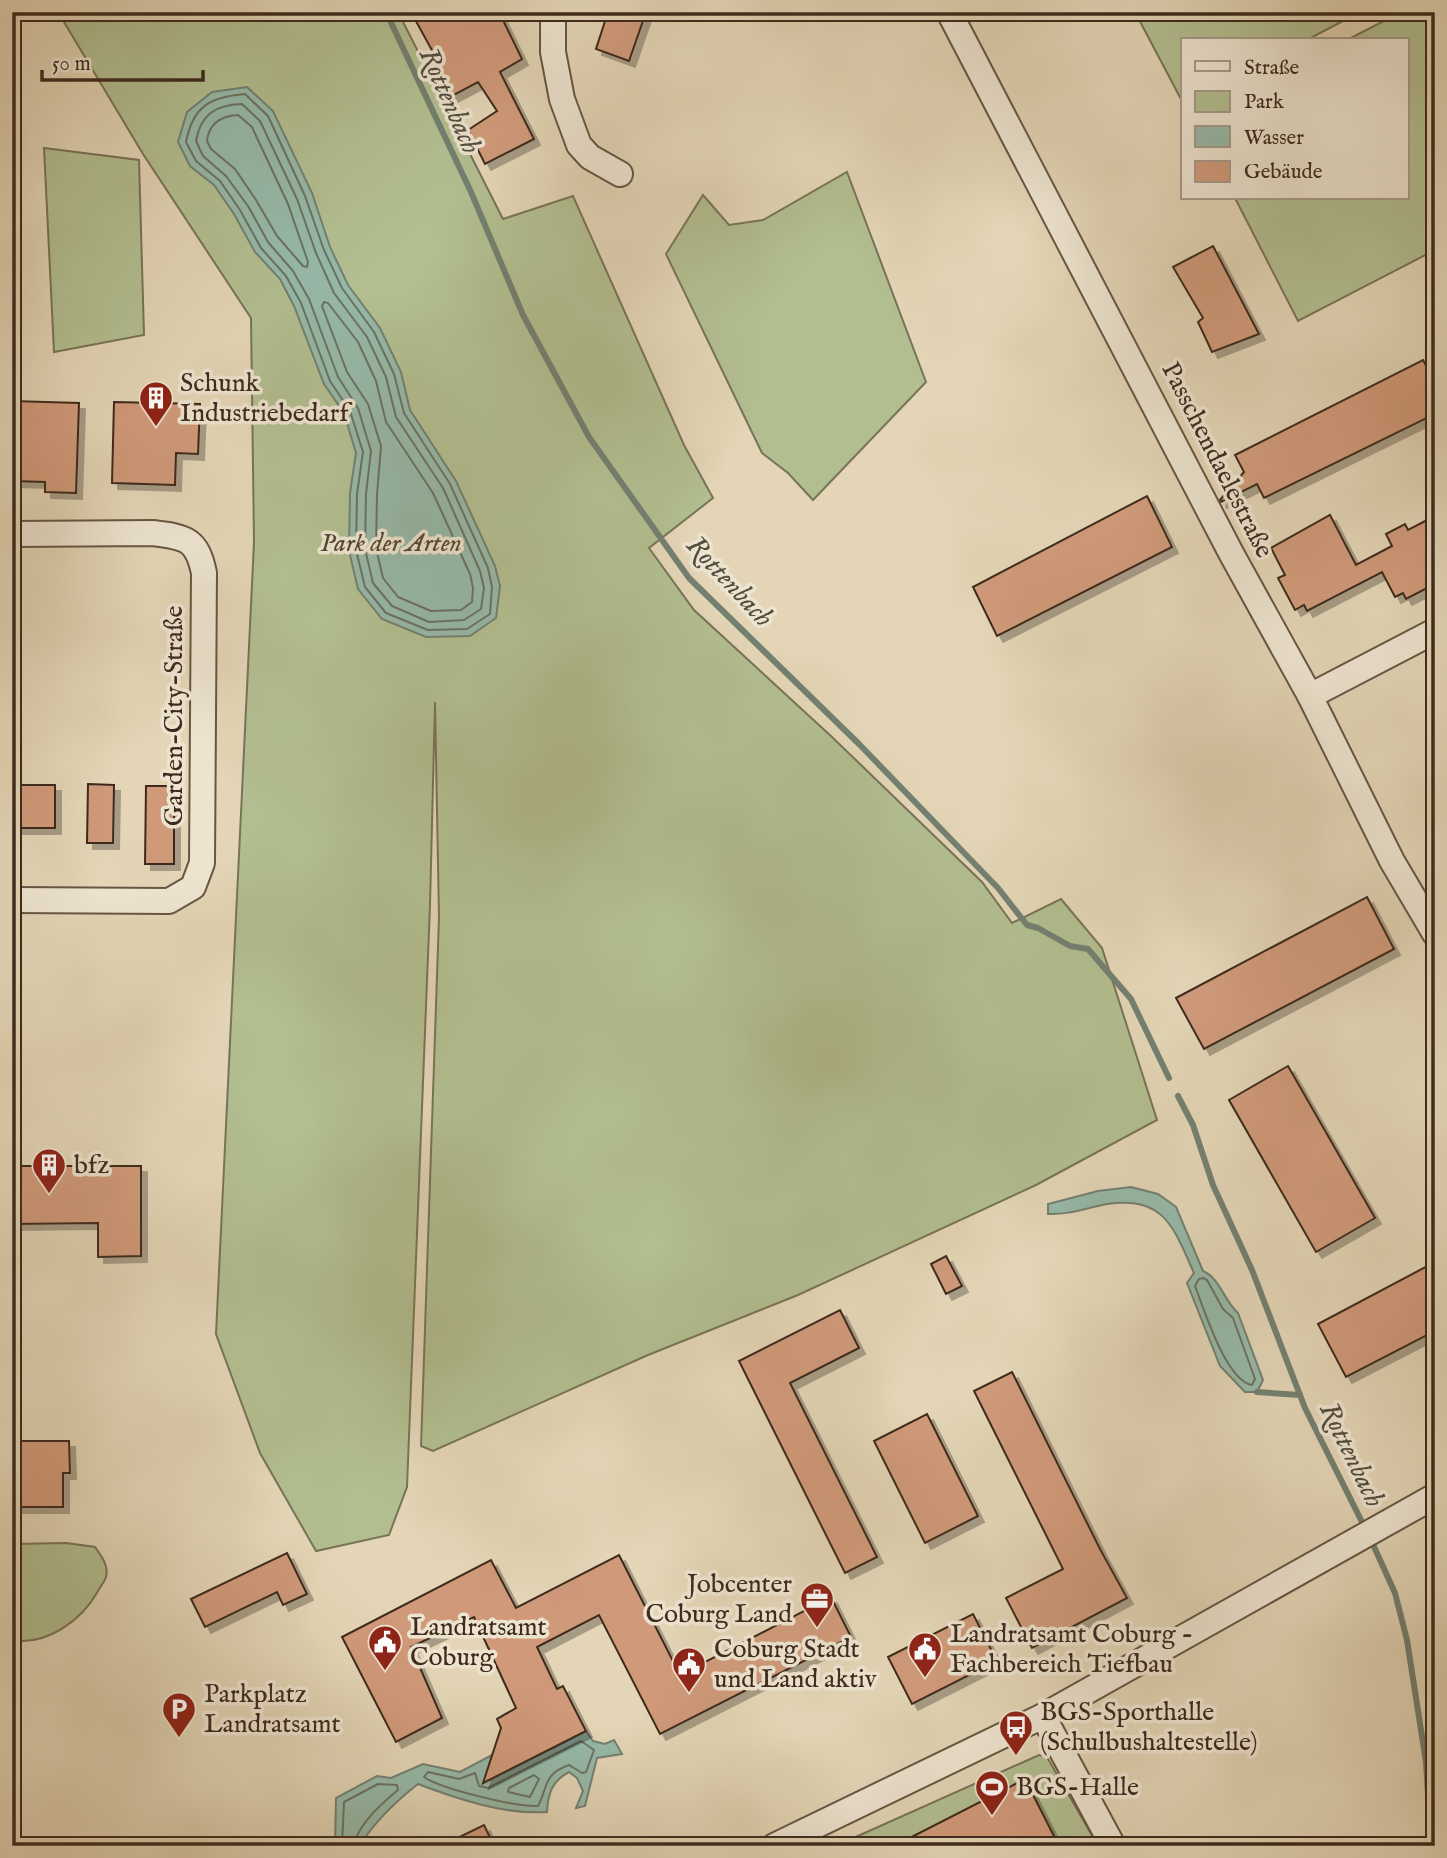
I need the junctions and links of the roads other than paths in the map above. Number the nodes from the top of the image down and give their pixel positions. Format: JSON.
{"nodes":[{"id":1,"x":552,"y":12,"type":"edge"},
{"id":2,"x":949,"y":12,"type":"edge"},
{"id":3,"x":620,"y":174,"type":"dead end"},
{"id":4,"x":12,"y":534,"type":"edge"},
{"id":5,"x":1435,"y":631,"type":"edge"},
{"id":6,"x":1310,"y":696,"type":"junction"},
{"id":7,"x":12,"y":900,"type":"edge"},
{"id":8,"x":1435,"y":933,"type":"edge"},
{"id":9,"x":1435,"y":1496,"type":"edge"},
{"id":10,"x":1043,"y":1716,"type":"junction"},
{"id":11,"x":774,"y":1846,"type":"edge"},
{"id":12,"x":1113,"y":1846,"type":"edge"}],
"edges":[{"from":1,"to":3,"type":"street"},
{"from":2,"to":6,"type":"street","name":"Passchendaelestraße"},
{"from":4,"to":7,"type":"street","name":"Garden-City-Straße"},
{"from":5,"to":6,"type":"street"},
{"from":6,"to":8,"type":"street","name":"Passchendaelestraße"},
{"from":9,"to":10,"type":"street"},
{"from":10,"to":11,"type":"street"},
{"from":10,"to":12,"type":"street"}]}
